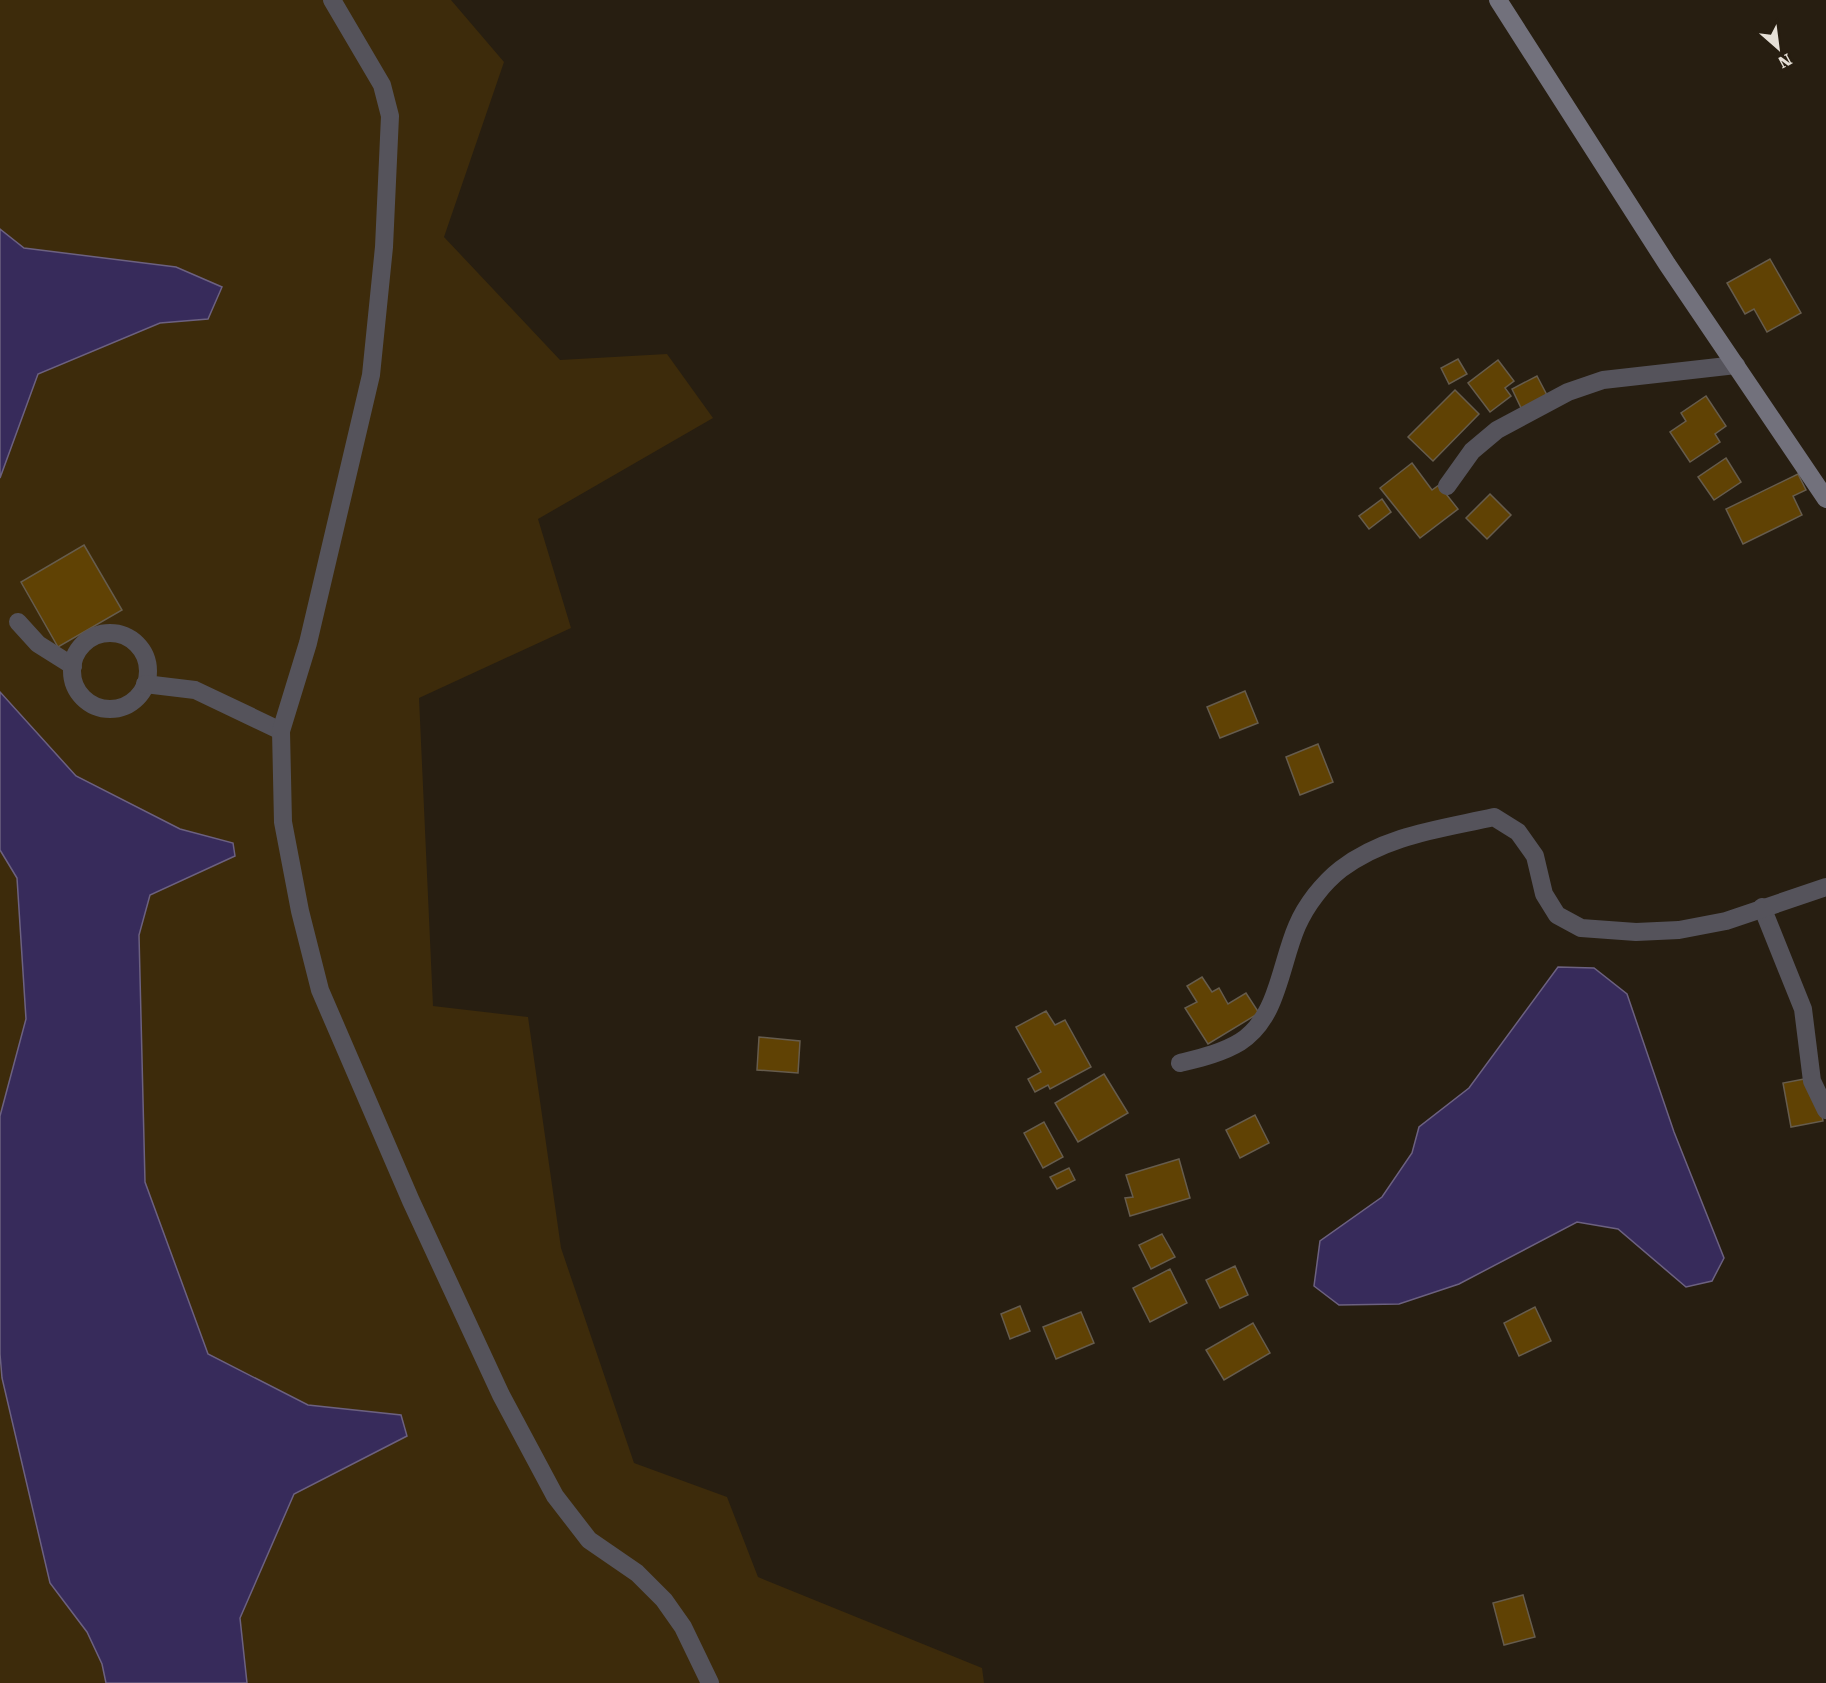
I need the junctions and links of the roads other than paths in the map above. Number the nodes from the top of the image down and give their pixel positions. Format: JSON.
{"nodes":[{"id":1,"x":332,"y":0,"type":"edge"},
{"id":2,"x":1498,"y":0,"type":"edge"},
{"id":3,"x":1736,"y":365,"type":"junction"},
{"id":4,"x":1447,"y":486,"type":"dead end"},
{"id":5,"x":1826,"y":499,"type":"edge"},
{"id":6,"x":18,"y":622,"type":"dead end"},
{"id":7,"x":73,"y":666,"type":"junction"},
{"id":8,"x":145,"y":684,"type":"junction"},
{"id":9,"x":282,"y":731,"type":"junction"},
{"id":10,"x":1826,"y":887,"type":"edge"},
{"id":11,"x":1762,"y":908,"type":"junction"},
{"id":12,"x":1180,"y":1063,"type":"dead end"},
{"id":13,"x":1826,"y":1110,"type":"edge"},
{"id":14,"x":710,"y":1683,"type":"edge"}],
"edges":[{"from":1,"to":9,"type":"street"},
{"from":2,"to":3,"type":"street"},
{"from":3,"to":4,"type":"street"},
{"from":3,"to":5,"type":"street"},
{"from":6,"to":7,"type":"street"},
{"from":7,"to":8,"type":"street"},
{"from":7,"to":8,"type":"street"},
{"from":8,"to":9,"type":"street"},
{"from":9,"to":14,"type":"street"},
{"from":10,"to":11,"type":"street"},
{"from":11,"to":12,"type":"street"},
{"from":11,"to":13,"type":"street"}]}
